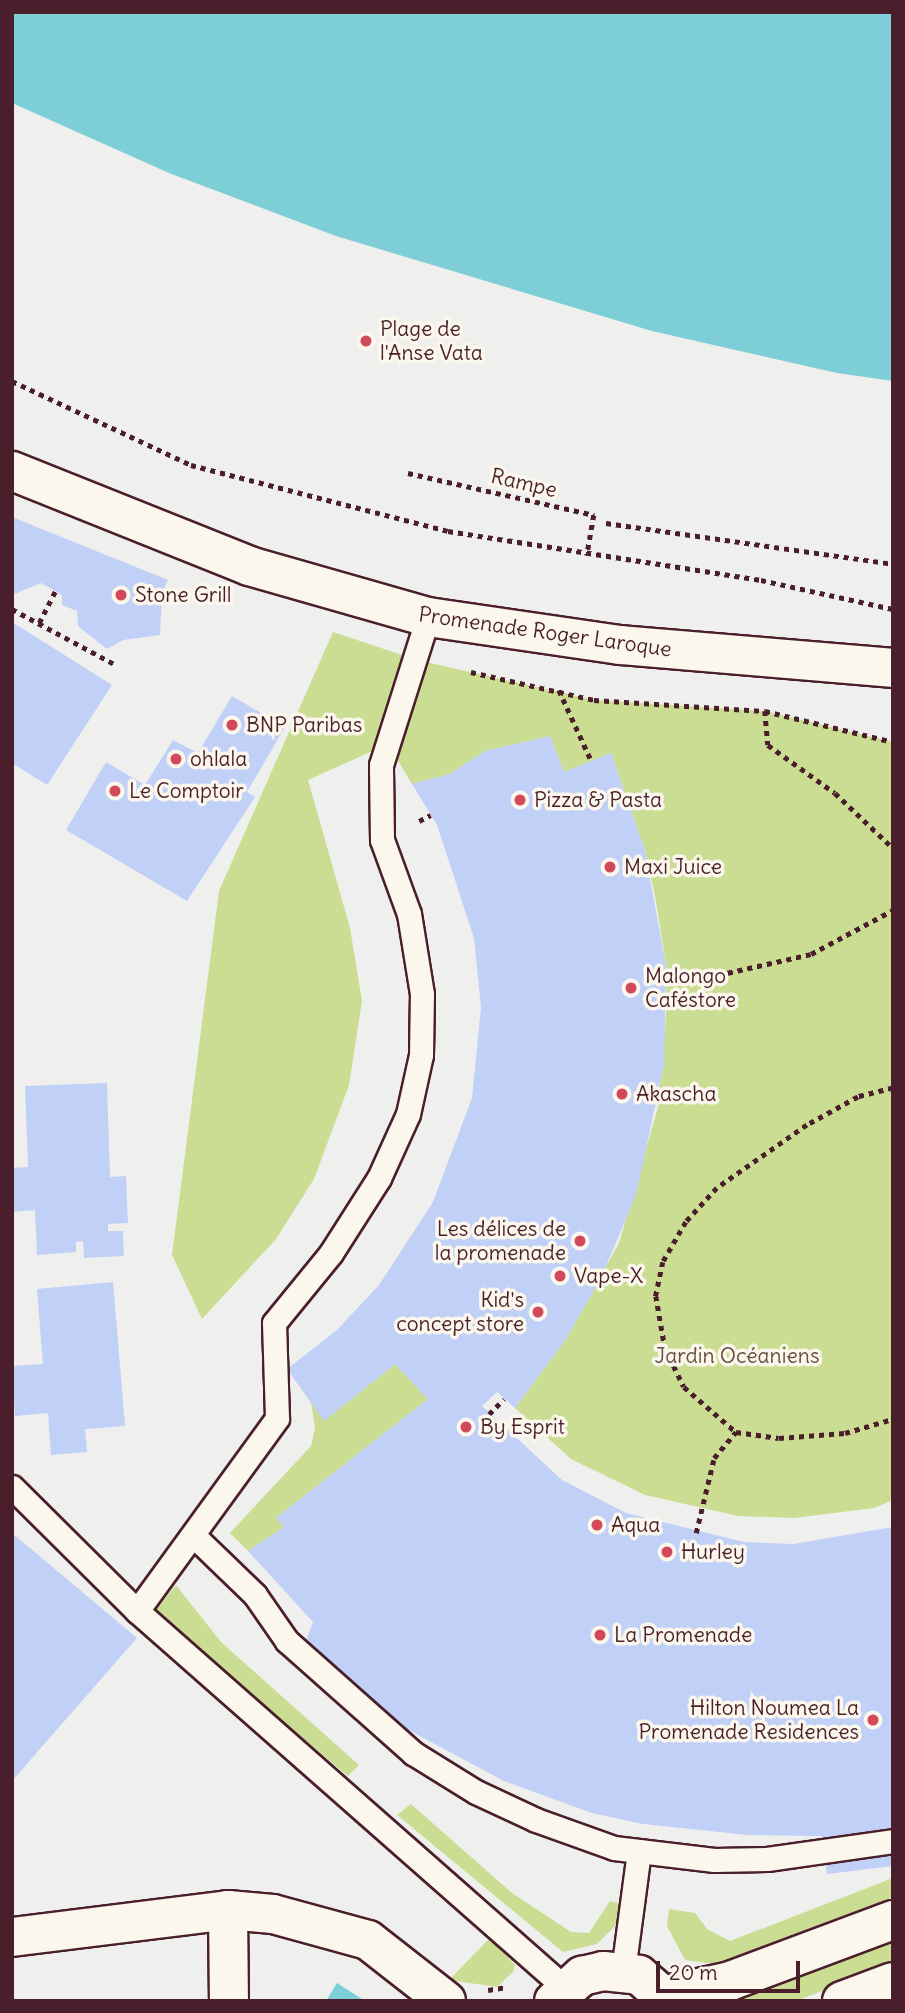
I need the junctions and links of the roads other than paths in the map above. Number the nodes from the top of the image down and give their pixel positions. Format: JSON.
{"nodes":[{"id":1,"x":12,"y":471,"type":"edge"},
{"id":2,"x":428,"y":617,"type":"junction"},
{"id":3,"x":893,"y":668,"type":"edge"},
{"id":4,"x":12,"y":1487,"type":"edge"},
{"id":5,"x":194,"y":1536,"type":"junction"},
{"id":6,"x":137,"y":1611,"type":"junction"},
{"id":7,"x":893,"y":1841,"type":"edge"},
{"id":8,"x":639,"y":1851,"type":"junction"},
{"id":9,"x":228,"y":1910,"type":"junction"},
{"id":10,"x":893,"y":1920,"type":"edge"},
{"id":11,"x":12,"y":1937,"type":"edge"},
{"id":12,"x":623,"y":1972,"type":"junction"},
{"id":13,"x":893,"y":1982,"type":"edge"},
{"id":14,"x":555,"y":1997,"type":"edge"},
{"id":15,"x":668,"y":1998,"type":"edge"},
{"id":16,"x":229,"y":2001,"type":"edge"},
{"id":17,"x":446,"y":2001,"type":"edge"},
{"id":18,"x":842,"y":2001,"type":"edge"}],
"edges":[{"from":1,"to":2,"type":"street","name":"Promenade Roger Laroque"},
{"from":2,"to":3,"type":"street","name":"Promenade Roger Laroque"},
{"from":2,"to":5,"type":"lane"},
{"from":4,"to":6,"type":"lane"},
{"from":5,"to":6,"type":"lane"},
{"from":5,"to":8,"type":"lane"},
{"from":6,"to":14,"type":"lane"},
{"from":7,"to":8,"type":"lane"},
{"from":8,"to":12,"type":"lane"},
{"from":9,"to":11,"type":"street"},
{"from":9,"to":16,"type":"street"},
{"from":9,"to":17,"type":"street"},
{"from":10,"to":15,"type":"street"},
{"from":12,"to":14,"type":"street"},
{"from":12,"to":15,"type":"street"},
{"from":13,"to":18,"type":"street"}]}
